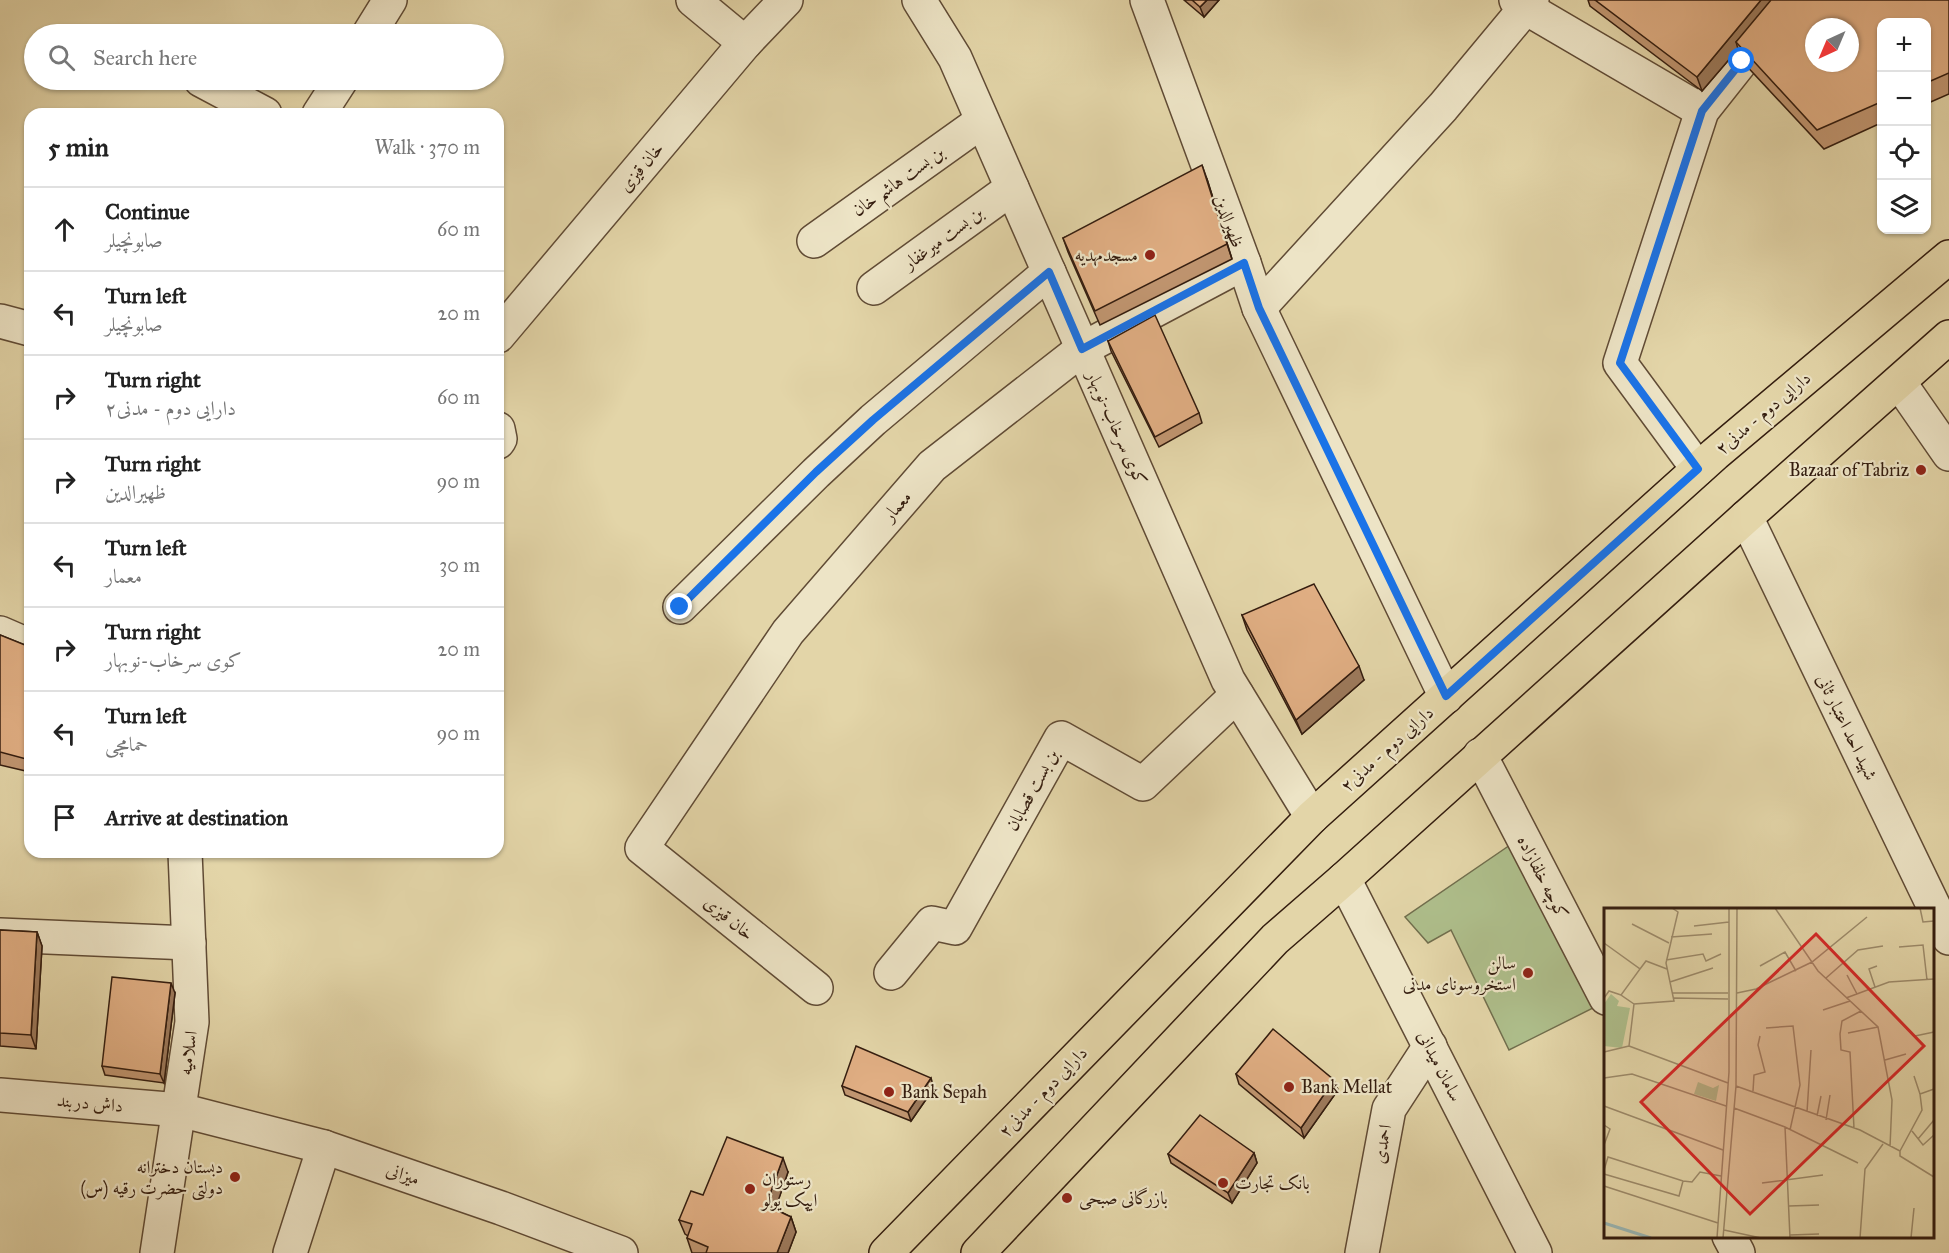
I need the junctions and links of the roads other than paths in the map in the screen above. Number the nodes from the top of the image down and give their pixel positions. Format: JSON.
{"nodes":[{"id":1,"x":390,"y":0,"type":"edge"},
{"id":2,"x":693,"y":0,"type":"edge"},
{"id":3,"x":786,"y":0,"type":"edge"},
{"id":4,"x":919,"y":0,"type":"edge"},
{"id":5,"x":1147,"y":0,"type":"edge"},
{"id":6,"x":1790,"y":0,"type":"edge"},
{"id":7,"x":1525,"y":3,"type":"edge"},
{"id":8,"x":375,"y":24,"type":"edge"},
{"id":9,"x":745,"y":43,"type":"junction"},
{"id":10,"x":220,"y":90,"type":"edge"},
{"id":11,"x":335,"y":90,"type":"edge"},
{"id":12,"x":254,"y":108,"type":"edge"},
{"id":13,"x":323,"y":108,"type":"edge"},
{"id":14,"x":1702,"y":111,"type":"junction"},
{"id":15,"x":982,"y":121,"type":"junction"},
{"id":16,"x":1012,"y":188,"type":"junction"},
{"id":17,"x":814,"y":241,"type":"dead end"},
{"id":18,"x":1949,"y":257,"type":"edge"},
{"id":19,"x":1244,"y":263,"type":"junction"},
{"id":20,"x":1049,"y":272,"type":"junction"},
{"id":21,"x":874,"y":288,"type":"dead end"},
{"id":22,"x":1259,"y":308,"type":"junction"},
{"id":23,"x":0,"y":321,"type":"edge"},
{"id":24,"x":24,"y":328,"type":"edge"},
{"id":25,"x":504,"y":329,"type":"edge"},
{"id":26,"x":1949,"y":337,"type":"edge"},
{"id":27,"x":1082,"y":349,"type":"junction"},
{"id":28,"x":1899,"y":382,"type":"junction"},
{"id":29,"x":1949,"y":454,"type":"edge"},
{"id":30,"x":1698,"y":469,"type":"junction"},
{"id":31,"x":1746,"y":517,"type":"junction"},
{"id":32,"x":680,"y":607,"type":"dead end"},
{"id":33,"x":0,"y":633,"type":"edge"},
{"id":34,"x":24,"y":643,"type":"edge"},
{"id":35,"x":1238,"y":695,"type":"junction"},
{"id":36,"x":1446,"y":696,"type":"junction"},
{"id":37,"x":1479,"y":755,"type":"junction"},
{"id":38,"x":1312,"y":817,"type":"junction"},
{"id":39,"x":642,"y":848,"type":"joint"},
{"id":40,"x":185,"y":858,"type":"edge"},
{"id":41,"x":1344,"y":879,"type":"junction"},
{"id":42,"x":0,"y":935,"type":"edge"},
{"id":43,"x":1949,"y":938,"type":"edge"},
{"id":44,"x":189,"y":944,"type":"junction"},
{"id":45,"x":891,"y":973,"type":"dead end"},
{"id":46,"x":816,"y":988,"type":"dead end"},
{"id":47,"x":1604,"y":996,"type":"edge"},
{"id":48,"x":1430,"y":1046,"type":"junction"},
{"id":49,"x":0,"y":1095,"type":"edge"},
{"id":50,"x":180,"y":1110,"type":"junction"},
{"id":51,"x":324,"y":1147,"type":"junction"},
{"id":52,"x":1730,"y":1238,"type":"edge"},
{"id":53,"x":157,"y":1253,"type":"edge"},
{"id":54,"x":290,"y":1253,"type":"edge"},
{"id":55,"x":621,"y":1253,"type":"edge"},
{"id":56,"x":886,"y":1253,"type":"edge"},
{"id":57,"x":978,"y":1253,"type":"edge"},
{"id":58,"x":1362,"y":1253,"type":"edge"},
{"id":59,"x":1535,"y":1253,"type":"edge"},
{"id":60,"x":1738,"y":1253,"type":"edge"}],
"edges":[{"from":1,"to":8,"type":"street"},
{"from":2,"to":9,"type":"street"},
{"from":3,"to":9,"type":"street","name":"خان قیزی"},
{"from":4,"to":15,"type":"street","name":"کوی سرخاب-نوبهار"},
{"from":5,"to":19,"type":"street","name":"ظهیرالدین"},
{"from":6,"to":14,"type":"street"},
{"from":7,"to":14,"type":"street"},
{"from":7,"to":22,"type":"street"},
{"from":9,"to":25,"type":"street","name":"خان قیزی"},
{"from":10,"to":12,"type":"street"},
{"from":11,"to":13,"type":"street"},
{"from":14,"to":30,"type":"street"},
{"from":15,"to":16,"type":"street","name":"کوی سرخاب-نوبهار"},
{"from":15,"to":17,"type":"street","name":"بن بست هاشم خان"},
{"from":16,"to":20,"type":"street","name":"کوی سرخاب-نوبهار"},
{"from":16,"to":21,"type":"street","name":"بن بست میرغفار"},
{"from":18,"to":30,"type":"main road","name":"دارایی دوم - مدنی۲"},
{"from":19,"to":22,"type":"street","name":"ظهیرالدین"},
{"from":19,"to":27,"type":"street","name":"معمار"},
{"from":20,"to":27,"type":"street","name":"کوی سرخاب-نوبهار"},
{"from":20,"to":32,"type":"street"},
{"from":22,"to":36,"type":"street","name":"ظهیرالدین"},
{"from":23,"to":24,"type":"street"},
{"from":26,"to":28,"type":"main road"},
{"from":27,"to":35,"type":"street","name":"کوی سرخاب-نوبهار"},
{"from":27,"to":39,"type":"street","name":"معمار"},
{"from":28,"to":29,"type":"street"},
{"from":28,"to":31,"type":"main road"},
{"from":30,"to":36,"type":"main road","name":"دارایی دوم - مدنی۲"},
{"from":31,"to":37,"type":"main road"},
{"from":31,"to":43,"type":"street","name":"شهید احد اعتبار ثانی"},
{"from":33,"to":34,"type":"street"},
{"from":35,"to":38,"type":"street","name":"کوی سرخاب-نوبهار"},
{"from":35,"to":45,"type":"street","name":"بن بست قصابان"},
{"from":36,"to":38,"type":"main road","name":"دارایی دوم - مدنی۲"},
{"from":37,"to":41,"type":"main road"},
{"from":37,"to":47,"type":"street","name":"کوچه خلفازاده"},
{"from":38,"to":56,"type":"main road","name":"دارایی دوم - مدنی۲"},
{"from":39,"to":46,"type":"street","name":"خان قیزی"},
{"from":40,"to":44,"type":"street","name":"اسلامیه"},
{"from":41,"to":48,"type":"street","name":"سامان میدانی"},
{"from":41,"to":57,"type":"main road"},
{"from":42,"to":44,"type":"street"},
{"from":44,"to":50,"type":"street","name":"اسلامیه"},
{"from":48,"to":58,"type":"street","name":"احمدی"},
{"from":48,"to":59,"type":"street","name":"سامان میدانی"},
{"from":49,"to":50,"type":"street","name":"داش دربند"},
{"from":50,"to":51,"type":"street","name":"میزانی"},
{"from":50,"to":53,"type":"street","name":"اسلامیه"},
{"from":51,"to":54,"type":"street"},
{"from":51,"to":55,"type":"street","name":"میزانی"},
{"from":52,"to":60,"type":"street"}]}
